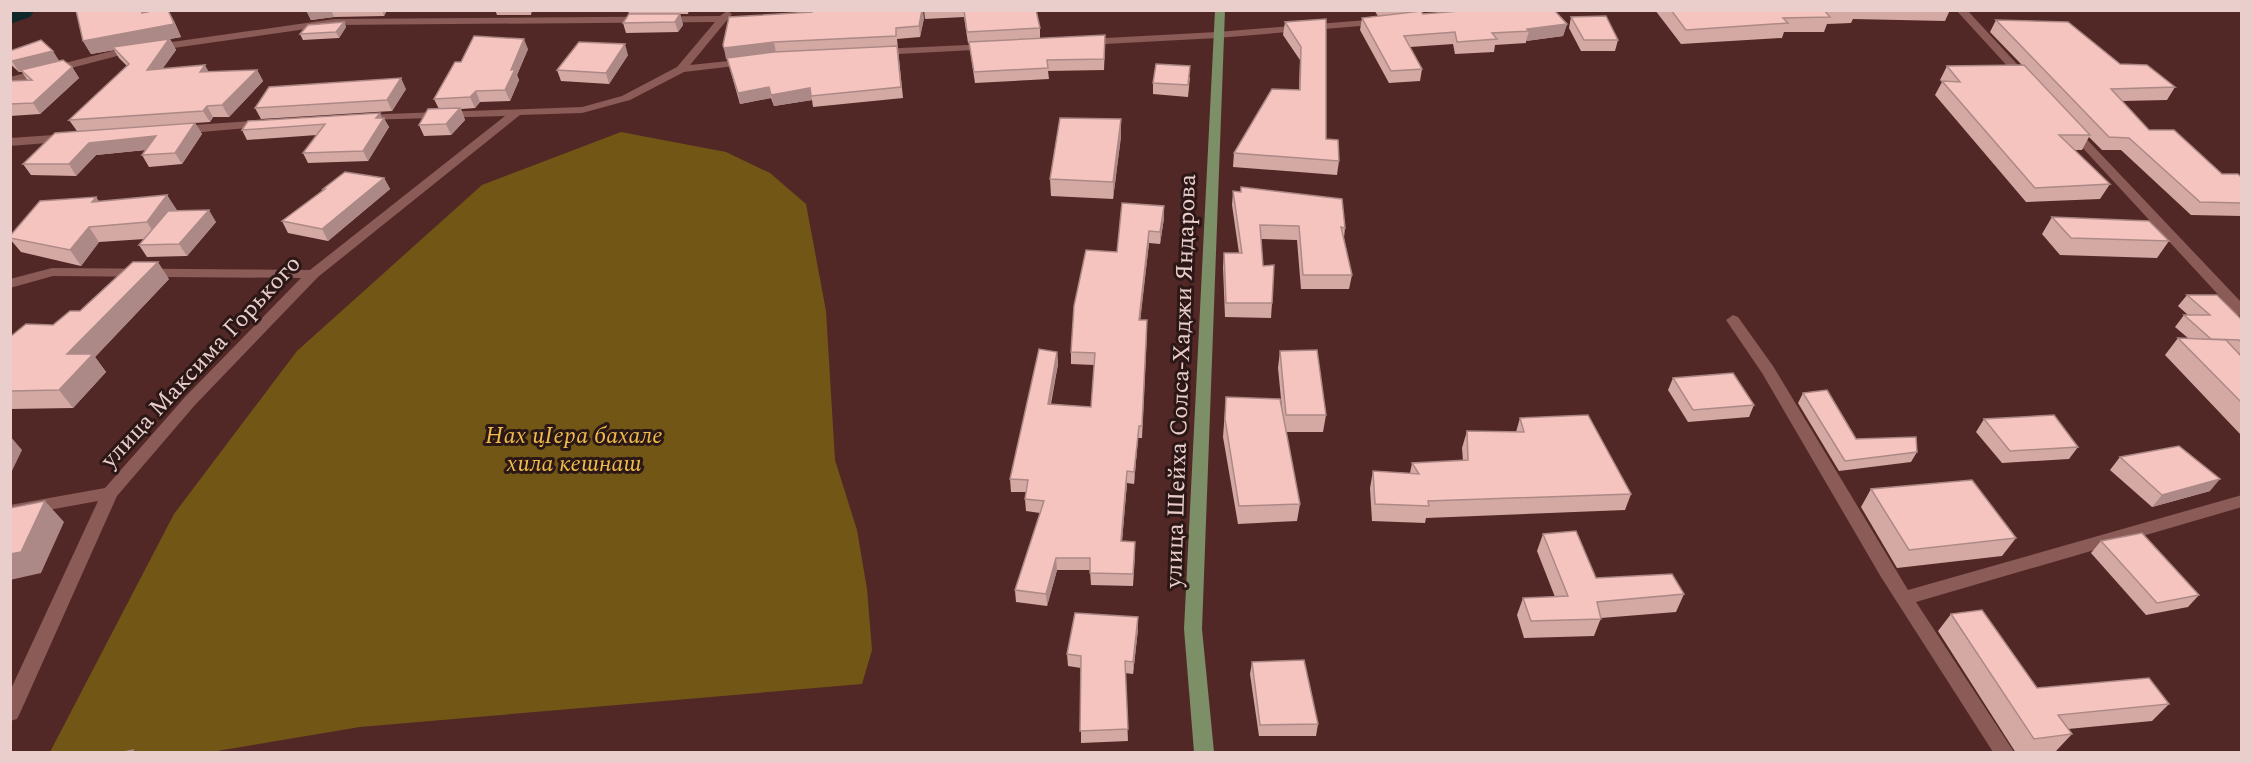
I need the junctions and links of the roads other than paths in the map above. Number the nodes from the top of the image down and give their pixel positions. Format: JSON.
{"nodes":[{"id":1,"x":311,"y":10,"type":"edge"},
{"id":2,"x":1220,"y":10,"type":"edge"},
{"id":3,"x":1961,"y":10,"type":"edge"},
{"id":4,"x":726,"y":15,"type":"edge"},
{"id":5,"x":1394,"y":21,"type":"edge"},
{"id":6,"x":309,"y":25,"type":"junction"},
{"id":7,"x":1217,"y":35,"type":"junction"},
{"id":8,"x":1076,"y":42,"type":"edge"},
{"id":9,"x":1005,"y":46,"type":"edge"},
{"id":10,"x":864,"y":53,"type":"edge"},
{"id":11,"x":755,"y":61,"type":"edge"},
{"id":12,"x":681,"y":69,"type":"junction"},
{"id":13,"x":10,"y":81,"type":"edge"},
{"id":14,"x":2030,"y":85,"type":"edge"},
{"id":15,"x":516,"y":113,"type":"junction"},
{"id":16,"x":350,"y":118,"type":"edge"},
{"id":17,"x":2062,"y":120,"type":"edge"},
{"id":18,"x":280,"y":123,"type":"edge"},
{"id":19,"x":163,"y":131,"type":"edge"},
{"id":20,"x":81,"y":137,"type":"edge"},
{"id":21,"x":10,"y":142,"type":"edge"},
{"id":22,"x":313,"y":274,"type":"junction"},
{"id":23,"x":10,"y":284,"type":"edge"},
{"id":24,"x":2241,"y":312,"type":"edge"},
{"id":25,"x":1732,"y":320,"type":"dead end"},
{"id":26,"x":110,"y":493,"type":"junction"},
{"id":27,"x":2241,"y":501,"type":"edge"},
{"id":28,"x":10,"y":511,"type":"edge"},
{"id":29,"x":1904,"y":598,"type":"junction"},
{"id":30,"x":10,"y":713,"type":"edge"},
{"id":31,"x":1204,"y":753,"type":"edge"},
{"id":32,"x":2004,"y":753,"type":"edge"}],
"edges":[{"from":1,"to":6,"type":"street"},
{"from":2,"to":7,"type":"main road","name":"улица Шейха Солса-Хаджи Яндарова"},
{"from":3,"to":14,"type":"street"},
{"from":4,"to":6,"type":"street"},
{"from":4,"to":12,"type":"street"},
{"from":5,"to":7,"type":"street"},
{"from":6,"to":13,"type":"street"},
{"from":7,"to":8,"type":"street"},
{"from":7,"to":31,"type":"main road","name":"улица Шейха Солса-Хаджи Яндарова"},
{"from":9,"to":10,"type":"street"},
{"from":11,"to":12,"type":"street"},
{"from":12,"to":15,"type":"street"},
{"from":15,"to":16,"type":"street"},
{"from":15,"to":22,"type":"street","name":"улица Максима Горького"},
{"from":17,"to":24,"type":"street"},
{"from":18,"to":19,"type":"street"},
{"from":20,"to":21,"type":"street"},
{"from":22,"to":23,"type":"street"},
{"from":22,"to":26,"type":"street","name":"улица Максима Горького"},
{"from":25,"to":29,"type":"street"},
{"from":26,"to":28,"type":"street"},
{"from":26,"to":30,"type":"street","name":"улица Максима Горького"},
{"from":27,"to":29,"type":"street"},
{"from":29,"to":32,"type":"street"}]}
